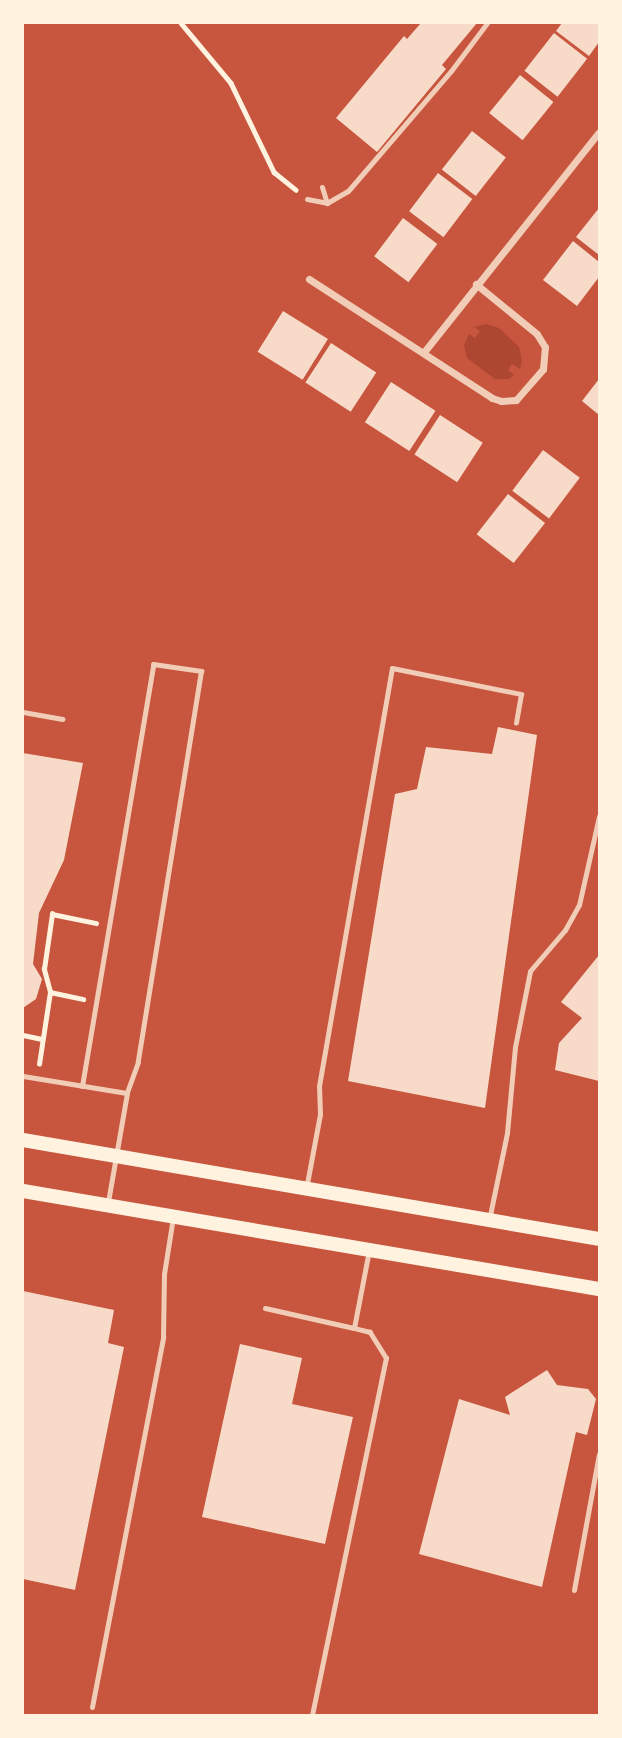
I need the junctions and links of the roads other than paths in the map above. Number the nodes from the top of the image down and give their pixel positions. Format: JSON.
{"nodes":[{"id":1,"x":487,"y":23,"type":"edge"},
{"id":2,"x":599,"y":132,"type":"edge"},
{"id":3,"x":322,"y":187,"type":"dead end"},
{"id":4,"x":307,"y":199,"type":"road end"},
{"id":5,"x":327,"y":203,"type":"junction"},
{"id":6,"x":309,"y":279,"type":"dead end"},
{"id":7,"x":476,"y":284,"type":"junction"},
{"id":8,"x":424,"y":352,"type":"junction"},
{"id":9,"x":23,"y":712,"type":"edge"},
{"id":10,"x":62,"y":719,"type":"dead end"},
{"id":11,"x":516,"y":723,"type":"dead end"},
{"id":12,"x":599,"y":816,"type":"edge"},
{"id":13,"x":23,"y":1076,"type":"edge"},
{"id":14,"x":82,"y":1086,"type":"junction"},
{"id":15,"x":128,"y":1093,"type":"junction"},
{"id":16,"x":23,"y":1140,"type":"edge"},
{"id":17,"x":117,"y":1156,"type":"junction"},
{"id":18,"x":306,"y":1189,"type":"junction"},
{"id":19,"x":23,"y":1191,"type":"edge"},
{"id":20,"x":107,"y":1206,"type":"junction"},
{"id":21,"x":173,"y":1217,"type":"junction"},
{"id":22,"x":489,"y":1220,"type":"junction"},
{"id":23,"x":599,"y":1238,"type":"edge"},
{"id":24,"x":369,"y":1250,"type":"junction"},
{"id":25,"x":599,"y":1289,"type":"edge"},
{"id":26,"x":265,"y":1308,"type":"dead end"},
{"id":27,"x":354,"y":1328,"type":"junction"},
{"id":28,"x":599,"y":1454,"type":"edge"},
{"id":29,"x":574,"y":1590,"type":"dead end"},
{"id":30,"x":92,"y":1707,"type":"dead end"},
{"id":31,"x":312,"y":1715,"type":"edge"}],
"edges":[{"from":1,"to":5,"type":"lane"},
{"from":2,"to":7,"type":"street"},
{"from":3,"to":5,"type":"lane"},
{"from":4,"to":5,"type":"lane"},
{"from":6,"to":8,"type":"street"},
{"from":7,"to":8,"type":"street"},
{"from":7,"to":8,"type":"street"},
{"from":9,"to":10,"type":"lane"},
{"from":11,"to":18,"type":"lane"},
{"from":12,"to":22,"type":"lane"},
{"from":13,"to":14,"type":"lane"},
{"from":14,"to":15,"type":"lane"},
{"from":14,"to":15,"type":"lane"},
{"from":15,"to":17,"type":"lane"},
{"from":16,"to":17,"type":"main road"},
{"from":17,"to":18,"type":"main road"},
{"from":17,"to":20,"type":"lane"},
{"from":18,"to":22,"type":"main road"},
{"from":19,"to":20,"type":"main road"},
{"from":20,"to":21,"type":"main road"},
{"from":21,"to":24,"type":"main road"},
{"from":21,"to":30,"type":"lane"},
{"from":22,"to":23,"type":"main road"},
{"from":24,"to":25,"type":"main road"},
{"from":24,"to":27,"type":"lane"},
{"from":26,"to":27,"type":"lane"},
{"from":27,"to":31,"type":"lane"},
{"from":28,"to":29,"type":"lane"}]}
